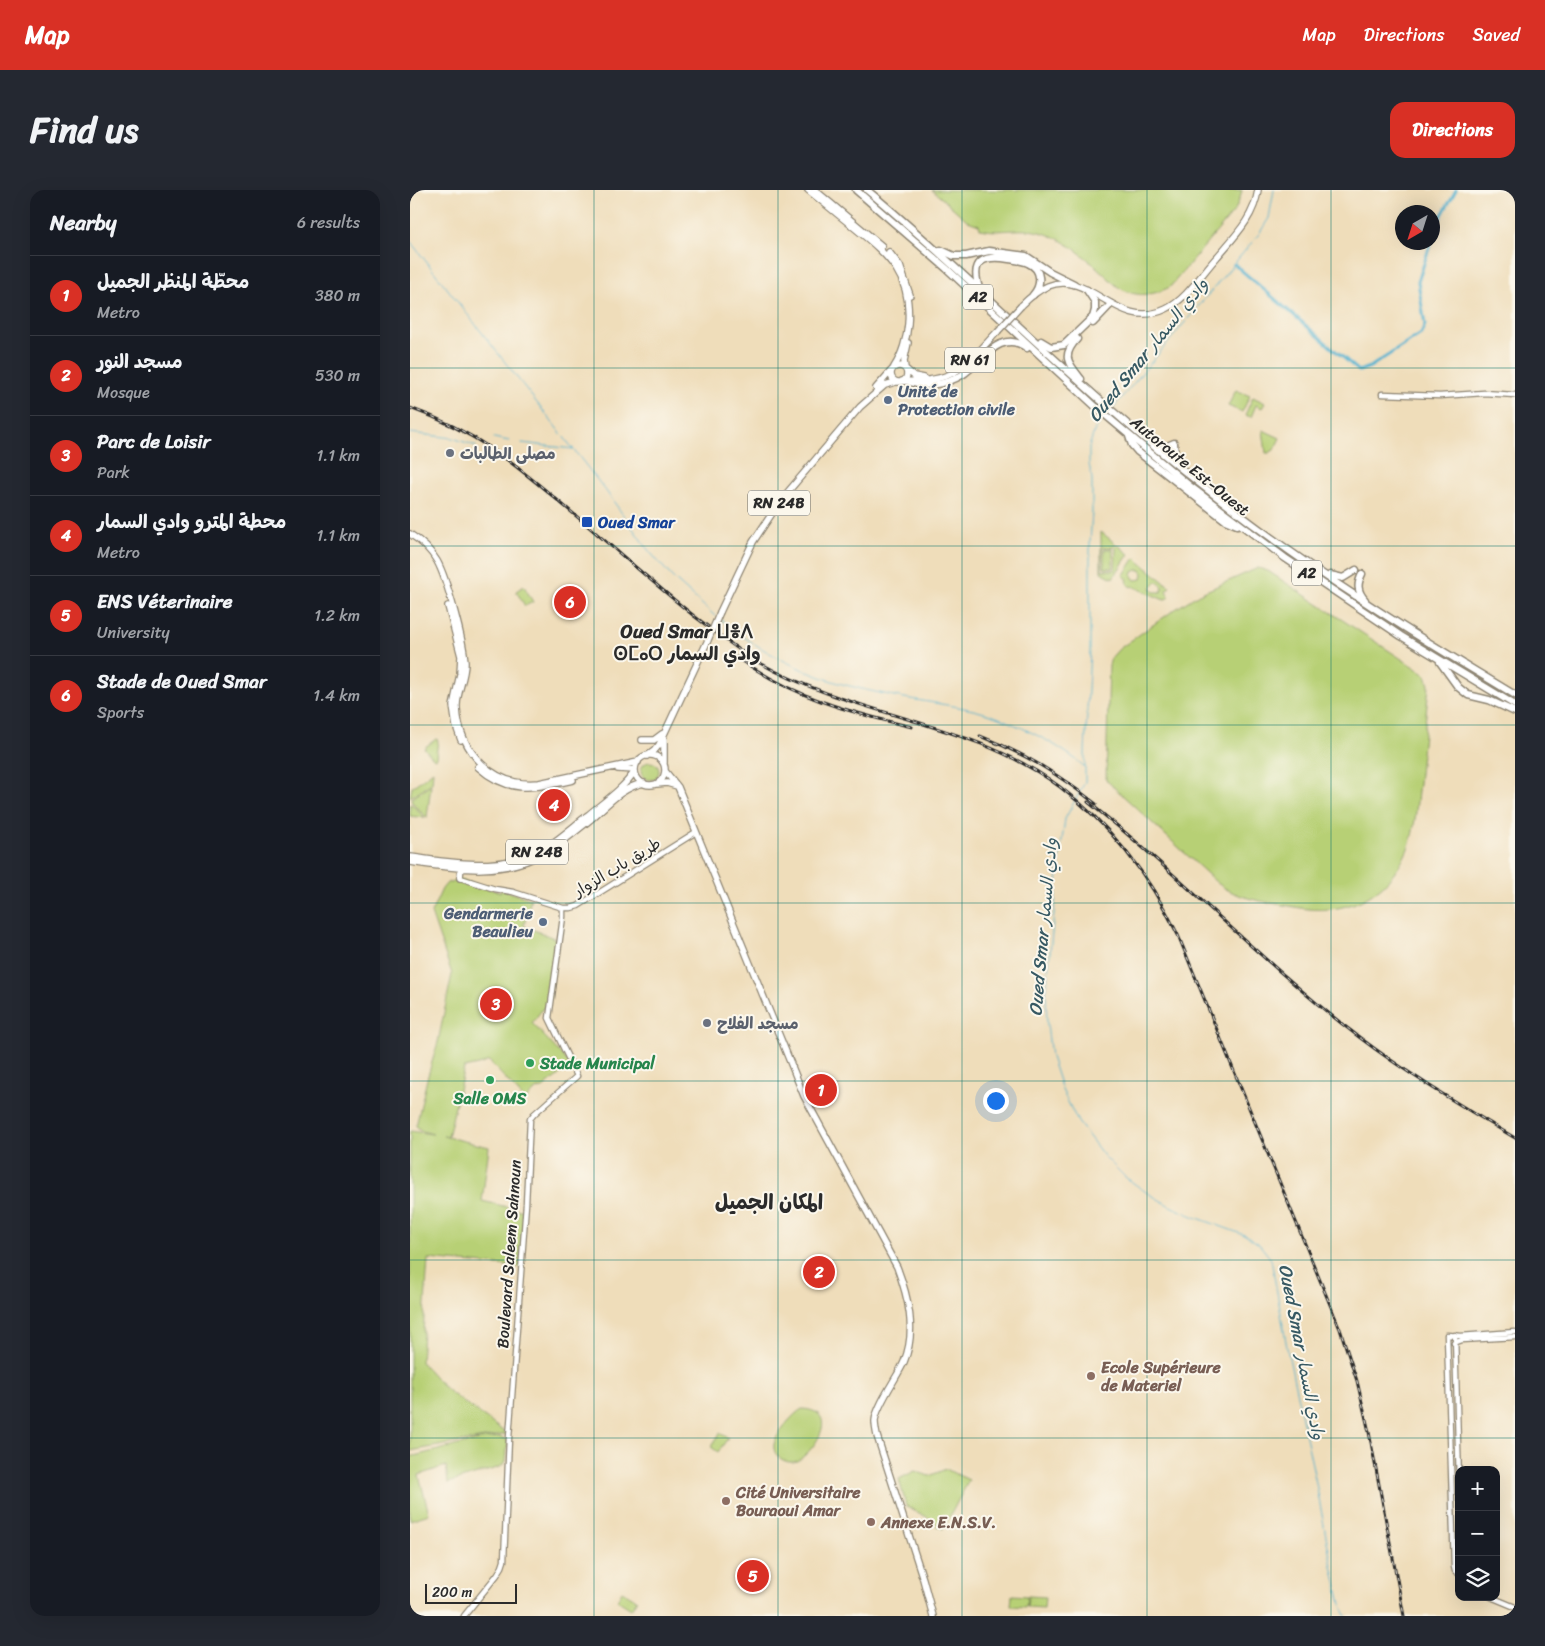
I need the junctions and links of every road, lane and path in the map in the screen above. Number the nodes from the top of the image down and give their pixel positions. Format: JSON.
{"nodes":[{"id":1,"x":808,"y":190,"type":"edge"},
{"id":2,"x":815,"y":190,"type":"edge"},
{"id":3,"x":856,"y":190,"type":"edge"},
{"id":4,"x":867,"y":190,"type":"edge"},
{"id":5,"x":1258,"y":190,"type":"edge"},
{"id":6,"x":926,"y":240,"type":"junction"},
{"id":7,"x":1074,"y":284,"type":"junction"},
{"id":8,"x":979,"y":289,"type":"junction"},
{"id":9,"x":1087,"y":290,"type":"junction"},
{"id":10,"x":1033,"y":295,"type":"junction"},
{"id":11,"x":1109,"y":303,"type":"junction"},
{"id":12,"x":1093,"y":317,"type":"junction"},
{"id":13,"x":1016,"y":323,"type":"junction"},
{"id":14,"x":892,"y":369,"type":"junction"},
{"id":15,"x":906,"y":369,"type":"junction"},
{"id":16,"x":1054,"y":369,"type":"junction"},
{"id":17,"x":936,"y":379,"type":"junction"},
{"id":18,"x":902,"y":382,"type":"junction"},
{"id":19,"x":1088,"y":390,"type":"junction"},
{"id":20,"x":1382,"y":394,"type":"dead end"},
{"id":21,"x":1515,"y":395,"type":"edge"},
{"id":22,"x":860,"y":408,"type":"junction"},
{"id":23,"x":1158,"y":450,"type":"junction"},
{"id":24,"x":1179,"y":467,"type":"junction"},
{"id":25,"x":410,"y":534,"type":"edge"},
{"id":26,"x":410,"y":538,"type":"edge"},
{"id":27,"x":1313,"y":567,"type":"junction"},
{"id":28,"x":1382,"y":612,"type":"junction"},
{"id":29,"x":1436,"y":657,"type":"junction"},
{"id":30,"x":1515,"y":695,"type":"edge"},
{"id":31,"x":1515,"y":705,"type":"edge"},
{"id":32,"x":1515,"y":712,"type":"edge"},
{"id":33,"x":665,"y":731,"type":"junction"},
{"id":34,"x":642,"y":740,"type":"dead end"},
{"id":35,"x":646,"y":756,"type":"junction"},
{"id":36,"x":638,"y":762,"type":"junction"},
{"id":37,"x":624,"y":768,"type":"junction"},
{"id":38,"x":665,"y":769,"type":"junction"},
{"id":39,"x":636,"y":770,"type":"junction"},
{"id":40,"x":628,"y":781,"type":"junction"},
{"id":41,"x":644,"y":784,"type":"junction"},
{"id":42,"x":656,"y":784,"type":"junction"},
{"id":43,"x":677,"y":786,"type":"junction"},
{"id":44,"x":696,"y":832,"type":"junction"},
{"id":45,"x":568,"y":834,"type":"junction"},
{"id":46,"x":410,"y":857,"type":"edge"},
{"id":47,"x":410,"y":862,"type":"edge"},
{"id":48,"x":463,"y":867,"type":"junction"},
{"id":49,"x":462,"y":878,"type":"joint"},
{"id":50,"x":563,"y":908,"type":"junction"},
{"id":51,"x":1515,"y":1332,"type":"edge"},
{"id":52,"x":1455,"y":1335,"type":"junction"},
{"id":53,"x":1488,"y":1336,"type":"junction"},
{"id":54,"x":1515,"y":1337,"type":"edge"},
{"id":55,"x":1456,"y":1342,"type":"junction"},
{"id":56,"x":1448,"y":1344,"type":"junction"},
{"id":57,"x":1459,"y":1466,"type":"edge"},
{"id":58,"x":1455,"y":1572,"type":"edge"},
{"id":59,"x":1500,"y":1601,"type":"edge"},
{"id":60,"x":1515,"y":1607,"type":"edge"},
{"id":61,"x":464,"y":1616,"type":"edge"},
{"id":62,"x":933,"y":1616,"type":"edge"}],
"edges":[{"from":1,"to":14,"type":"main road"},
{"from":2,"to":15,"type":"main road"},
{"from":3,"to":16,"type":"highway","name":"Autoroute Est-Ouest","number":"A2"},
{"from":4,"to":6,"type":"highway","name":"Autoroute Est-Ouest","number":"A2"},
{"from":5,"to":11,"type":"main road","number":"RN 61"},
{"from":6,"to":7,"type":"highway"},
{"from":6,"to":8,"type":"highway","name":"Autoroute Est-Ouest","number":"A2"},
{"from":7,"to":9,"type":"main road","number":"RN 61"},
{"from":7,"to":10,"type":"main road","number":"RN 61"},
{"from":8,"to":10,"type":"highway"},
{"from":8,"to":13,"type":"highway","name":"Autoroute Est-Ouest","number":"A2"},
{"from":9,"to":11,"type":"main road","number":"RN 61"},
{"from":9,"to":12,"type":"highway"},
{"from":10,"to":17,"type":"main road","number":"RN 61","bridge":true},
{"from":11,"to":12,"type":"highway"},
{"from":11,"to":19,"type":"highway"},
{"from":12,"to":13,"type":"highway"},
{"from":13,"to":19,"type":"highway","name":"Autoroute Est-Ouest","number":"A2"},
{"from":14,"to":15,"type":"main road"},
{"from":14,"to":18,"type":"main road"},
{"from":14,"to":22,"type":"main road"},
{"from":15,"to":17,"type":"main road","number":"RN 61"},
{"from":15,"to":18,"type":"main road"},
{"from":16,"to":18,"type":"highway"},
{"from":16,"to":29,"type":"highway","name":"Autoroute Est-Ouest","number":"A2"},
{"from":17,"to":18,"type":"main road","number":"RN 61"},
{"from":18,"to":22,"type":"main road","number":"RN 61"},
{"from":19,"to":23,"type":"highway","name":"Autoroute Est-Ouest","number":"A2"},
{"from":20,"to":21,"type":"street"},
{"from":22,"to":33,"type":"main road","number":"RN 24B","bridge":true},
{"from":23,"to":24,"type":"highway","name":"Autoroute Est-Ouest","number":"A2"},
{"from":23,"to":24,"type":"highway"},
{"from":24,"to":27,"type":"highway","name":"Autoroute Est-Ouest","number":"A2"},
{"from":25,"to":36,"type":"main road"},
{"from":26,"to":37,"type":"main road"},
{"from":27,"to":28,"type":"highway","name":"Autoroute Est-Ouest","number":"A2"},
{"from":27,"to":28,"type":"highway"},
{"from":28,"to":30,"type":"highway","name":"Autoroute Est-Ouest","number":"A2"},
{"from":29,"to":31,"type":"highway","name":"Autoroute Est-Ouest","number":"A2"},
{"from":29,"to":32,"type":"highway"},
{"from":33,"to":34,"type":"main road"},
{"from":33,"to":35,"type":"main road"},
{"from":33,"to":38,"type":"main road"},
{"from":35,"to":36,"type":"main road"},
{"from":35,"to":38,"type":"main road"},
{"from":36,"to":39,"type":"main road"},
{"from":37,"to":39,"type":"main road"},
{"from":37,"to":40,"type":"main road"},
{"from":38,"to":42,"type":"main road"},
{"from":38,"to":43,"type":"main road"},
{"from":39,"to":40,"type":"main road","number":"RN 24B"},
{"from":39,"to":41,"type":"main road"},
{"from":40,"to":45,"type":"main road","number":"RN 24B"},
{"from":41,"to":42,"type":"main road"},
{"from":41,"to":45,"type":"main road"},
{"from":42,"to":43,"type":"main road"},
{"from":43,"to":44,"type":"main road"},
{"from":44,"to":50,"type":"street","name":"طريق باب الزوار"},
{"from":44,"to":62,"type":"main road"},
{"from":45,"to":48,"type":"main road","number":"RN 24B"},
{"from":46,"to":48,"type":"main road","number":"RN 24B"},
{"from":47,"to":48,"type":"main road"},
{"from":48,"to":49,"type":"main road"},
{"from":49,"to":50,"type":"street","name":"طريق باب الزوار"},
{"from":50,"to":61,"type":"street","name":"Boulevard Saleem Sahnoun"},
{"from":51,"to":53,"type":"street"},
{"from":52,"to":53,"type":"street"},
{"from":52,"to":55,"type":"street"},
{"from":52,"to":56,"type":"street"},
{"from":53,"to":54,"type":"street"},
{"from":53,"to":55,"type":"street"},
{"from":55,"to":56,"type":"street"},
{"from":55,"to":57,"type":"street"},
{"from":56,"to":58,"type":"street"},
{"from":59,"to":60,"type":"street"}]}
